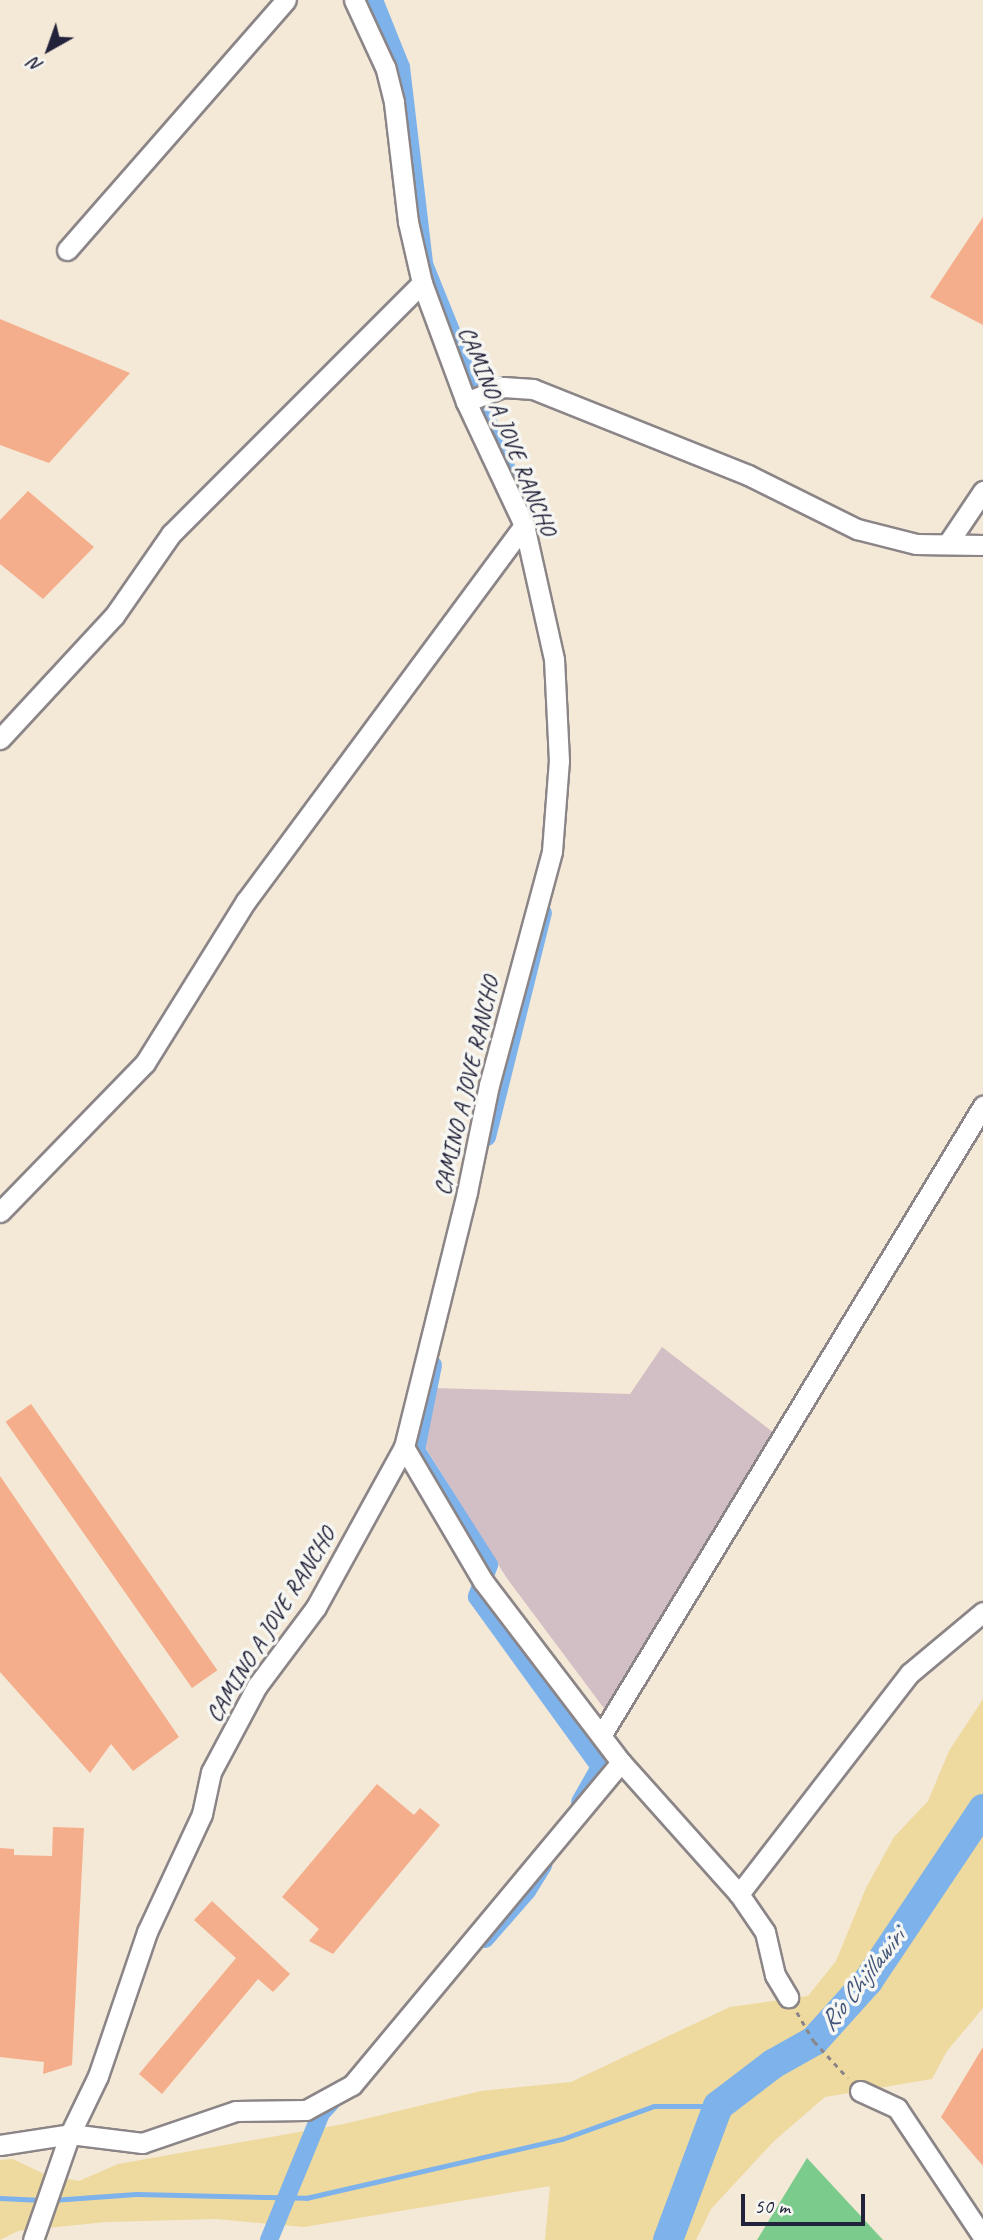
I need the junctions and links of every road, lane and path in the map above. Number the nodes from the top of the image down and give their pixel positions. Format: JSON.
{"nodes":[{"id":1,"x":286,"y":0,"type":"edge"},
{"id":2,"x":354,"y":0,"type":"edge"},
{"id":3,"x":67,"y":250,"type":"dead end"},
{"id":4,"x":422,"y":283,"type":"junction"},
{"id":5,"x":466,"y":401,"type":"junction"},
{"id":6,"x":983,"y":491,"type":"edge"},
{"id":7,"x":524,"y":525,"type":"junction"},
{"id":8,"x":948,"y":543,"type":"junction"},
{"id":9,"x":983,"y":545,"type":"edge"},
{"id":10,"x":0,"y":739,"type":"edge"},
{"id":11,"x":983,"y":1106,"type":"edge"},
{"id":12,"x":0,"y":1212,"type":"edge"},
{"id":13,"x":404,"y":1447,"type":"junction"},
{"id":14,"x":983,"y":1612,"type":"edge"},
{"id":15,"x":602,"y":1734,"type":"junction"},
{"id":16,"x":621,"y":1762,"type":"junction"},
{"id":17,"x":739,"y":1894,"type":"junction"},
{"id":18,"x":788,"y":1997,"type":"joint"},
{"id":19,"x":860,"y":2091,"type":"joint"},
{"id":20,"x":70,"y":2134,"type":"junction"},
{"id":21,"x":0,"y":2145,"type":"edge"},
{"id":22,"x":983,"y":2236,"type":"edge"},
{"id":23,"x":33,"y":2240,"type":"edge"}],
"edges":[{"from":1,"to":3,"type":"street"},
{"from":2,"to":4,"type":"street","name":"CAMINO A JOVE RANCHO"},
{"from":4,"to":5,"type":"street","name":"CAMINO A JOVE RANCHO"},
{"from":4,"to":10,"type":"street"},
{"from":5,"to":7,"type":"street","name":"CAMINO A JOVE RANCHO"},
{"from":5,"to":8,"type":"street"},
{"from":6,"to":8,"type":"street"},
{"from":7,"to":12,"type":"street"},
{"from":7,"to":13,"type":"street","name":"CAMINO A JOVE RANCHO"},
{"from":8,"to":9,"type":"street"},
{"from":11,"to":15,"type":"street"},
{"from":13,"to":15,"type":"street"},
{"from":13,"to":20,"type":"street","name":"CAMINO A JOVE RANCHO"},
{"from":14,"to":17,"type":"street"},
{"from":15,"to":16,"type":"street"},
{"from":16,"to":17,"type":"street"},
{"from":16,"to":20,"type":"street"},
{"from":17,"to":18,"type":"street"},
{"from":18,"to":19,"type":"path"},
{"from":19,"to":22,"type":"street"},
{"from":20,"to":21,"type":"street"},
{"from":20,"to":23,"type":"street","name":"CAMINO A JOVE RANCHO"}]}
